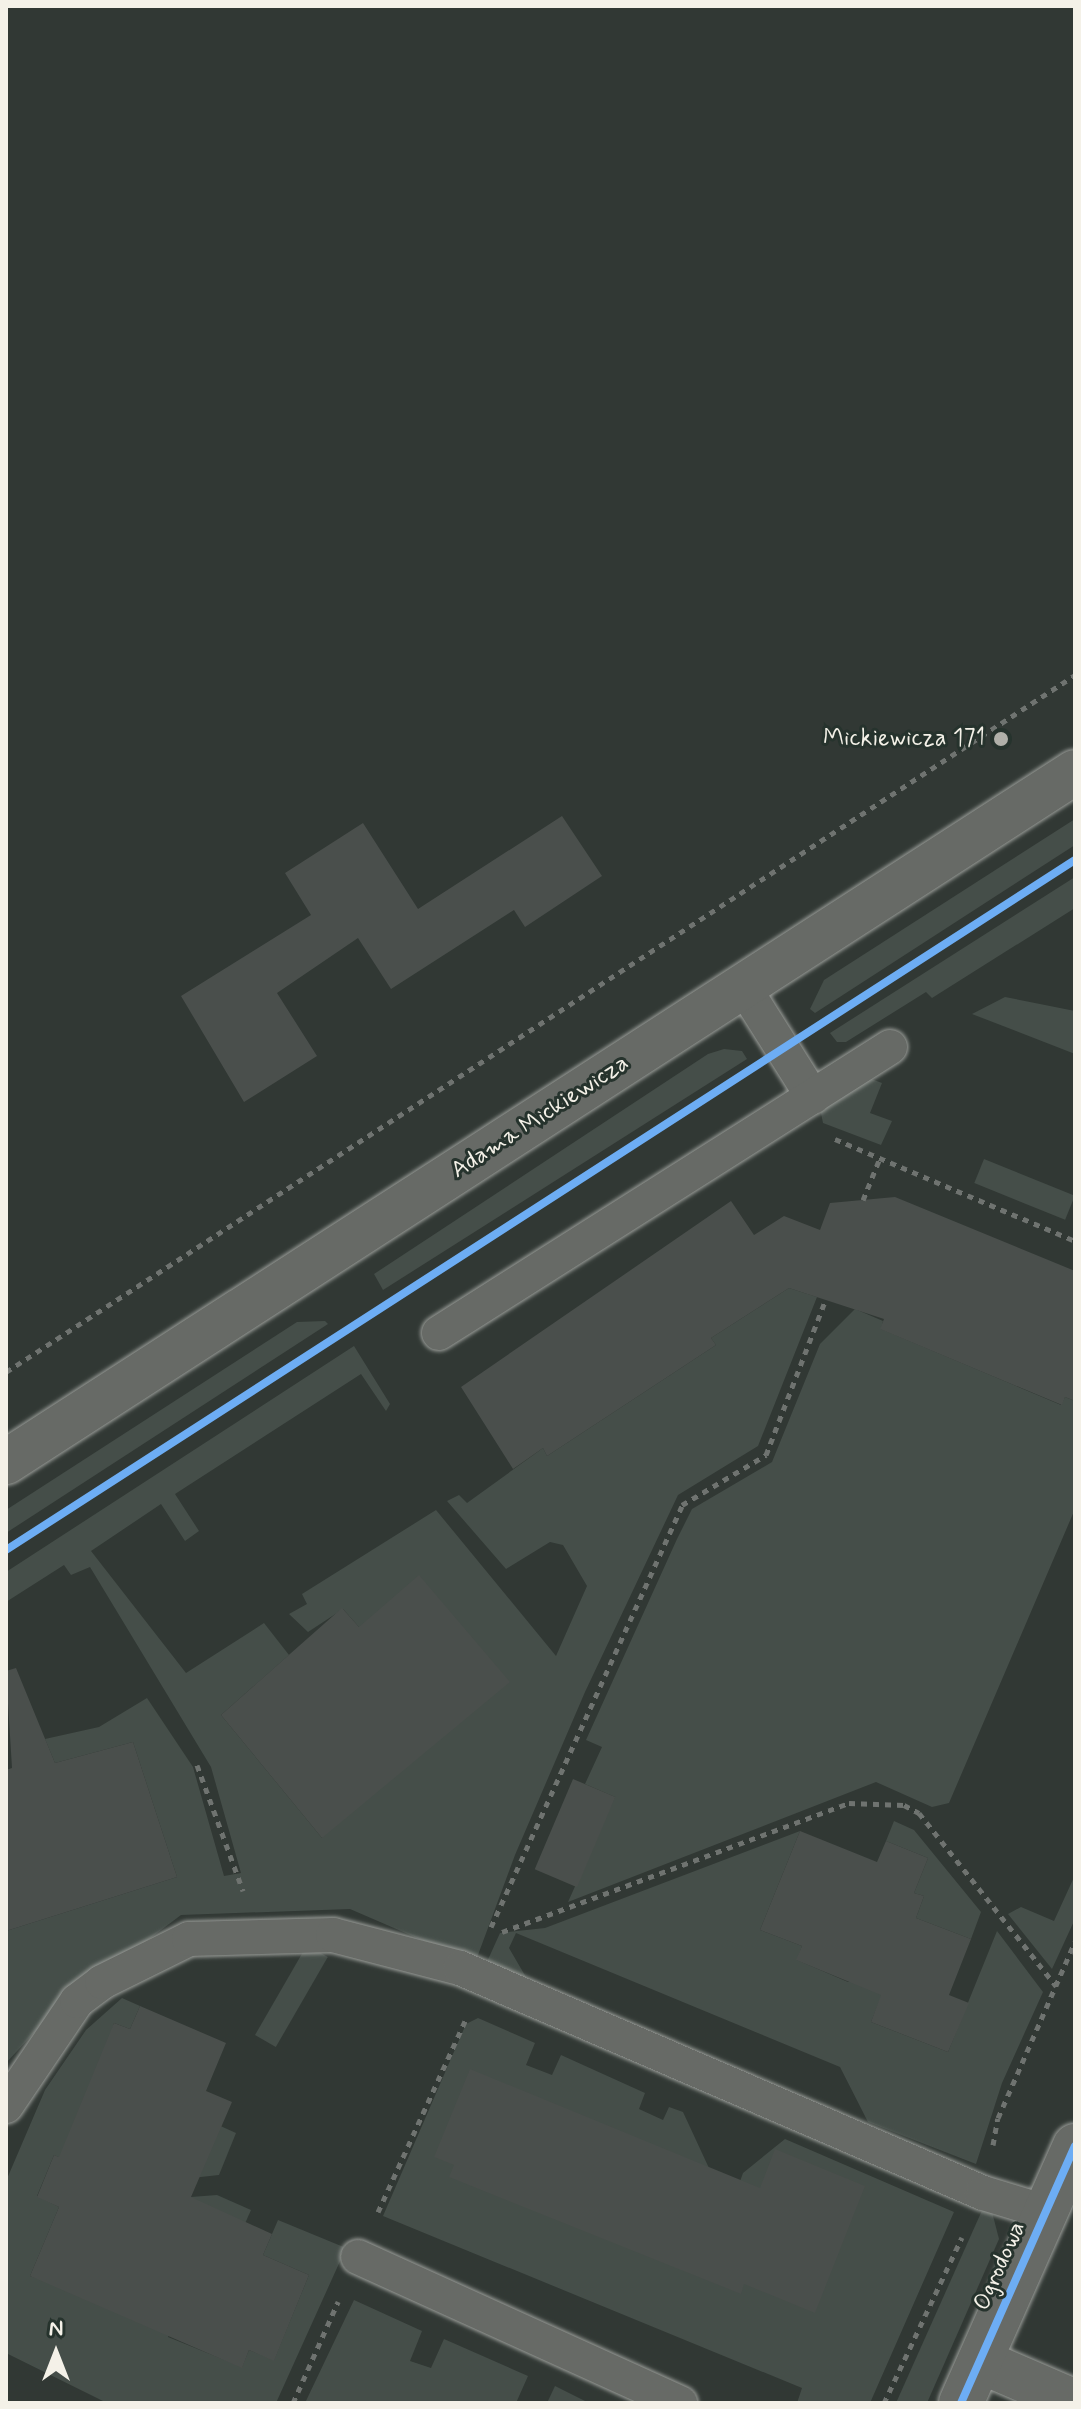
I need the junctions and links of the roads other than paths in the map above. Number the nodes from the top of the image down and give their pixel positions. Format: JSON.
{"nodes":[{"id":1,"x":1075,"y":772,"type":"edge"},
{"id":2,"x":743,"y":986,"type":"junction"},
{"id":3,"x":890,"y":1047,"type":"dead end"},
{"id":4,"x":813,"y":1097,"type":"junction"},
{"id":5,"x":439,"y":1333,"type":"dead end"},
{"id":6,"x":6,"y":1462,"type":"edge"},
{"id":7,"x":6,"y":2106,"type":"edge"},
{"id":8,"x":1075,"y":2146,"type":"edge"},
{"id":9,"x":1046,"y":2212,"type":"junction"},
{"id":10,"x":358,"y":2257,"type":"road end"},
{"id":11,"x":980,"y":2361,"type":"junction"},
{"id":12,"x":1075,"y":2402,"type":"edge"},
{"id":13,"x":680,"y":2403,"type":"edge"},
{"id":14,"x":961,"y":2403,"type":"edge"}],
"edges":[{"from":1,"to":2,"type":"main road","name":"Adama Mickiewicza"},
{"from":2,"to":4,"type":"lane"},
{"from":2,"to":6,"type":"main road","name":"Adama Mickiewicza"},
{"from":3,"to":4,"type":"lane"},
{"from":4,"to":5,"type":"lane"},
{"from":7,"to":9,"type":"lane"},
{"from":8,"to":9,"type":"main road","name":"Ogrodowa"},
{"from":9,"to":11,"type":"main road","name":"Ogrodowa"},
{"from":10,"to":13,"type":"lane"},
{"from":11,"to":12,"type":"main road"},
{"from":11,"to":14,"type":"main road","name":"Ogrodowa"}]}
